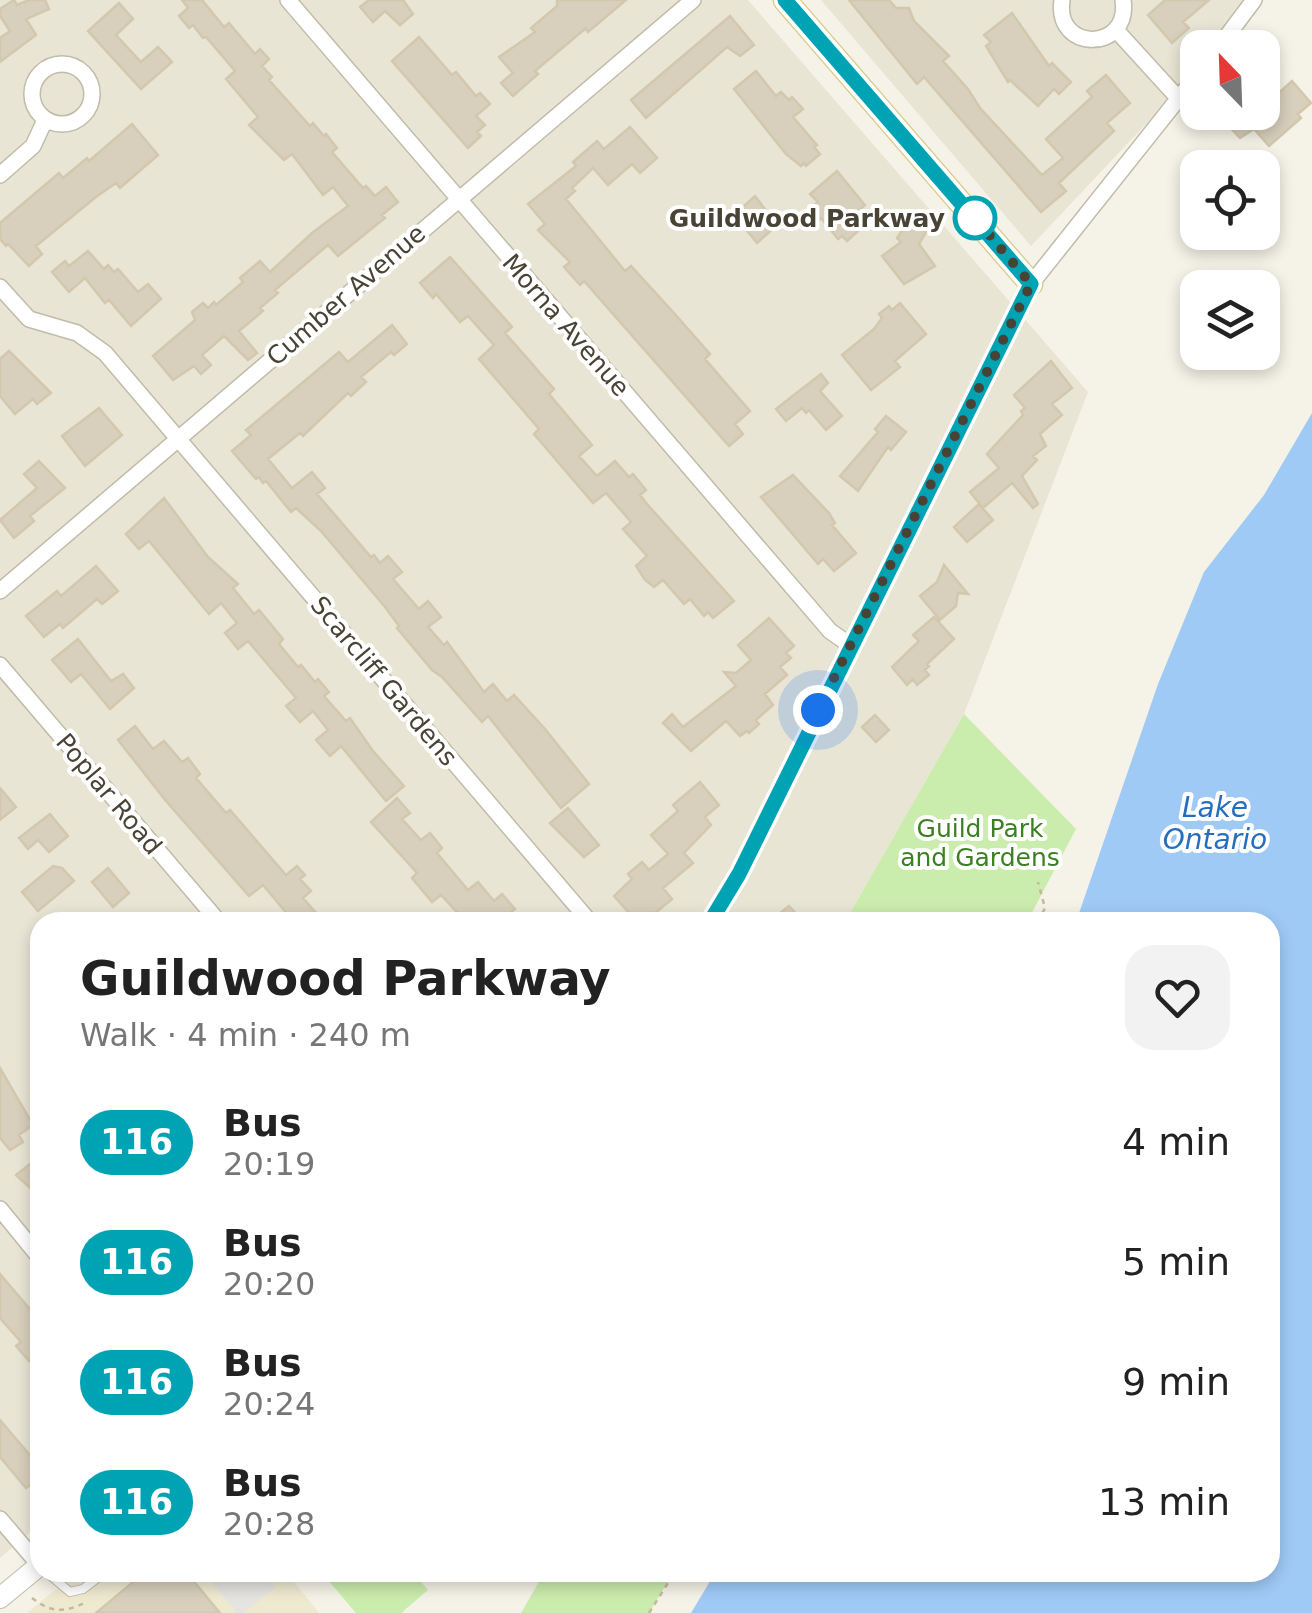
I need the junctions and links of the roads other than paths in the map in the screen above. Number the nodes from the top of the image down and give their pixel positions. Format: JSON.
{"nodes":[{"id":1,"x":288,"y":0,"type":"edge"},
{"id":2,"x":693,"y":0,"type":"edge"},
{"id":3,"x":785,"y":0,"type":"edge"},
{"id":4,"x":1062,"y":0,"type":"edge"},
{"id":5,"x":1122,"y":0,"type":"edge"},
{"id":6,"x":1254,"y":0,"type":"edge"},
{"id":7,"x":1116,"y":30,"type":"junction"},
{"id":8,"x":1232,"y":30,"type":"edge"},
{"id":9,"x":1180,"y":96,"type":"edge"},
{"id":10,"x":1178,"y":99,"type":"junction"},
{"id":11,"x":46,"y":120,"type":"junction"},
{"id":12,"x":0,"y":175,"type":"edge"},
{"id":13,"x":458,"y":199,"type":"junction"},
{"id":14,"x":1031,"y":284,"type":"junction"},
{"id":15,"x":0,"y":287,"type":"edge"},
{"id":16,"x":178,"y":439,"type":"junction"},
{"id":17,"x":0,"y":590,"type":"edge"},
{"id":18,"x":850,"y":645,"type":"junction"},
{"id":19,"x":0,"y":665,"type":"edge"},
{"id":20,"x":210,"y":912,"type":"edge"},
{"id":21,"x":581,"y":912,"type":"edge"},
{"id":22,"x":716,"y":912,"type":"edge"},
{"id":23,"x":0,"y":1209,"type":"edge"},
{"id":24,"x":30,"y":1246,"type":"edge"},
{"id":25,"x":0,"y":1519,"type":"edge"},
{"id":26,"x":30,"y":1554,"type":"edge"},
{"id":27,"x":30,"y":1574,"type":"edge"},
{"id":28,"x":58,"y":1582,"type":"edge"},
{"id":29,"x":92,"y":1582,"type":"edge"},
{"id":30,"x":0,"y":1598,"type":"edge"}],
"edges":[{"from":1,"to":13,"type":"street","name":"Morna Avenue"},
{"from":2,"to":13,"type":"street","name":"Cumber Avenue"},
{"from":3,"to":14,"type":"main road"},
{"from":4,"to":7,"type":"street"},
{"from":5,"to":7,"type":"street"},
{"from":6,"to":8,"type":"street"},
{"from":7,"to":10,"type":"street"},
{"from":9,"to":10,"type":"street"},
{"from":10,"to":14,"type":"street"},
{"from":11,"to":11,"type":"street"},
{"from":11,"to":12,"type":"street"},
{"from":13,"to":16,"type":"street","name":"Cumber Avenue"},
{"from":13,"to":18,"type":"street","name":"Morna Avenue"},
{"from":14,"to":18,"type":"street"},
{"from":15,"to":16,"type":"street","name":"Scarcliff Gardens"},
{"from":16,"to":17,"type":"street","name":"Cumber Avenue"},
{"from":16,"to":21,"type":"street","name":"Scarcliff Gardens"},
{"from":18,"to":22,"type":"street"},
{"from":19,"to":20,"type":"street","name":"Poplar Road"},
{"from":23,"to":24,"type":"street"},
{"from":25,"to":26,"type":"street"},
{"from":27,"to":30,"type":"street"},
{"from":28,"to":29,"type":"lane"}]}
